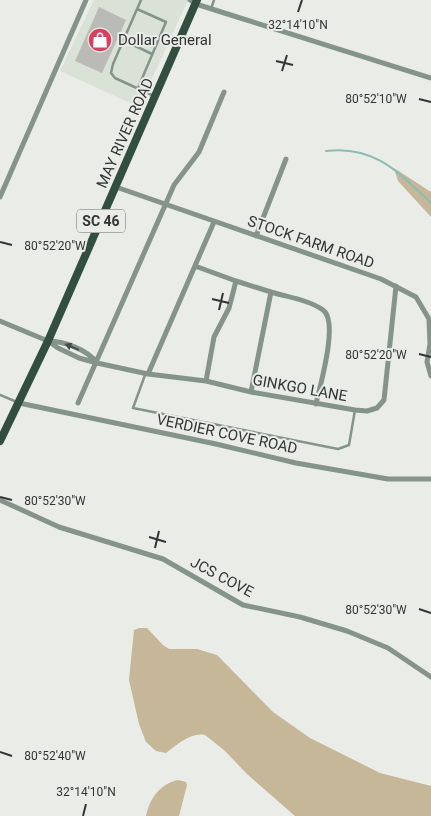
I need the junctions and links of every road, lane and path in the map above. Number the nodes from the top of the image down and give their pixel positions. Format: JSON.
{"nodes":[{"id":1,"x":86,"y":0,"type":"edge"},
{"id":2,"x":141,"y":0,"type":"edge"},
{"id":3,"x":214,"y":0,"type":"edge"},
{"id":4,"x":195,"y":1,"type":"edge"},
{"id":5,"x":137,"y":9,"type":"junction"},
{"id":6,"x":211,"y":9,"type":"junction"},
{"id":7,"x":123,"y":40,"type":"junction"},
{"id":8,"x":152,"y":54,"type":"junction"},
{"id":9,"x":431,"y":78,"type":"edge"},
{"id":10,"x":138,"y":88,"type":"junction"},
{"id":11,"x":224,"y":92,"type":"dead end"},
{"id":12,"x":156,"y":96,"type":"junction"},
{"id":13,"x":286,"y":159,"type":"dead end"},
{"id":14,"x":116,"y":187,"type":"junction"},
{"id":15,"x":0,"y":197,"type":"edge"},
{"id":16,"x":165,"y":204,"type":"junction"},
{"id":17,"x":214,"y":222,"type":"junction"},
{"id":18,"x":256,"y":236,"type":"junction"},
{"id":19,"x":195,"y":266,"type":"junction"},
{"id":20,"x":236,"y":281,"type":"junction"},
{"id":21,"x":396,"y":286,"type":"junction"},
{"id":22,"x":271,"y":292,"type":"junction"},
{"id":23,"x":0,"y":321,"type":"edge"},
{"id":24,"x":48,"y":341,"type":"junction"},
{"id":25,"x":97,"y":363,"type":"junction"},
{"id":26,"x":147,"y":374,"type":"junction"},
{"id":27,"x":431,"y":376,"type":"edge"},
{"id":28,"x":206,"y":381,"type":"junction"},
{"id":29,"x":250,"y":392,"type":"junction"},
{"id":30,"x":0,"y":396,"type":"edge"},
{"id":31,"x":19,"y":403,"type":"junction"},
{"id":32,"x":78,"y":403,"type":"dead end"},
{"id":33,"x":316,"y":404,"type":"junction"},
{"id":34,"x":355,"y":410,"type":"junction"},
{"id":35,"x":0,"y":440,"type":"edge"},
{"id":36,"x":431,"y":479,"type":"edge"},
{"id":37,"x":0,"y":500,"type":"edge"},
{"id":38,"x":431,"y":677,"type":"edge"}],
"edges":[{"from":1,"to":15,"type":"street"},
{"from":2,"to":5,"type":"lane"},
{"from":3,"to":6,"type":"lane"},
{"from":4,"to":6,"type":"street"},
{"from":4,"to":12,"type":"main road","name":"MAY RIVER ROAD","number":"SC 46"},
{"from":5,"to":7,"type":"lane"},
{"from":5,"to":8,"type":"lane"},
{"from":6,"to":9,"type":"street"},
{"from":7,"to":8,"type":"lane"},
{"from":7,"to":10,"type":"lane"},
{"from":8,"to":10,"type":"lane"},
{"from":10,"to":12,"type":"lane"},
{"from":11,"to":16,"type":"street"},
{"from":12,"to":14,"type":"main road","name":"MAY RIVER ROAD","number":"SC 46"},
{"from":13,"to":18,"type":"street"},
{"from":14,"to":16,"type":"street","name":"STOCK FARM ROAD"},
{"from":14,"to":24,"type":"main road","name":"MAY RIVER ROAD","number":"SC 46"},
{"from":16,"to":17,"type":"street","name":"STOCK FARM ROAD"},
{"from":16,"to":25,"type":"street"},
{"from":17,"to":18,"type":"street","name":"STOCK FARM ROAD"},
{"from":17,"to":19,"type":"street"},
{"from":18,"to":21,"type":"street","name":"STOCK FARM ROAD"},
{"from":19,"to":20,"type":"street"},
{"from":19,"to":26,"type":"street"},
{"from":20,"to":22,"type":"street"},
{"from":20,"to":28,"type":"street"},
{"from":21,"to":27,"type":"street","name":"STOCK FARM ROAD"},
{"from":21,"to":34,"type":"street","name":"GINKGO LANE"},
{"from":22,"to":29,"type":"street"},
{"from":22,"to":33,"type":"street"},
{"from":23,"to":24,"type":"street","name":"GINKGO LANE"},
{"from":24,"to":25,"type":"street","name":"GINKGO LANE"},
{"from":24,"to":31,"type":"main road","name":"MAY RIVER ROAD","number":"SC 46"},
{"from":25,"to":26,"type":"street","name":"GINKGO LANE"},
{"from":25,"to":32,"type":"street"},
{"from":26,"to":28,"type":"street","name":"GINKGO LANE"},
{"from":26,"to":34,"type":"lane"},
{"from":28,"to":29,"type":"street","name":"GINKGO LANE"},
{"from":29,"to":33,"type":"street","name":"GINKGO LANE"},
{"from":30,"to":31,"type":"lane"},
{"from":31,"to":35,"type":"main road","name":"MAY RIVER ROAD","number":"SC 46"},
{"from":31,"to":36,"type":"street","name":"VERDIER COVE ROAD"},
{"from":33,"to":34,"type":"street","name":"GINKGO LANE"},
{"from":37,"to":38,"type":"street","name":"JCS COVE"}]}
